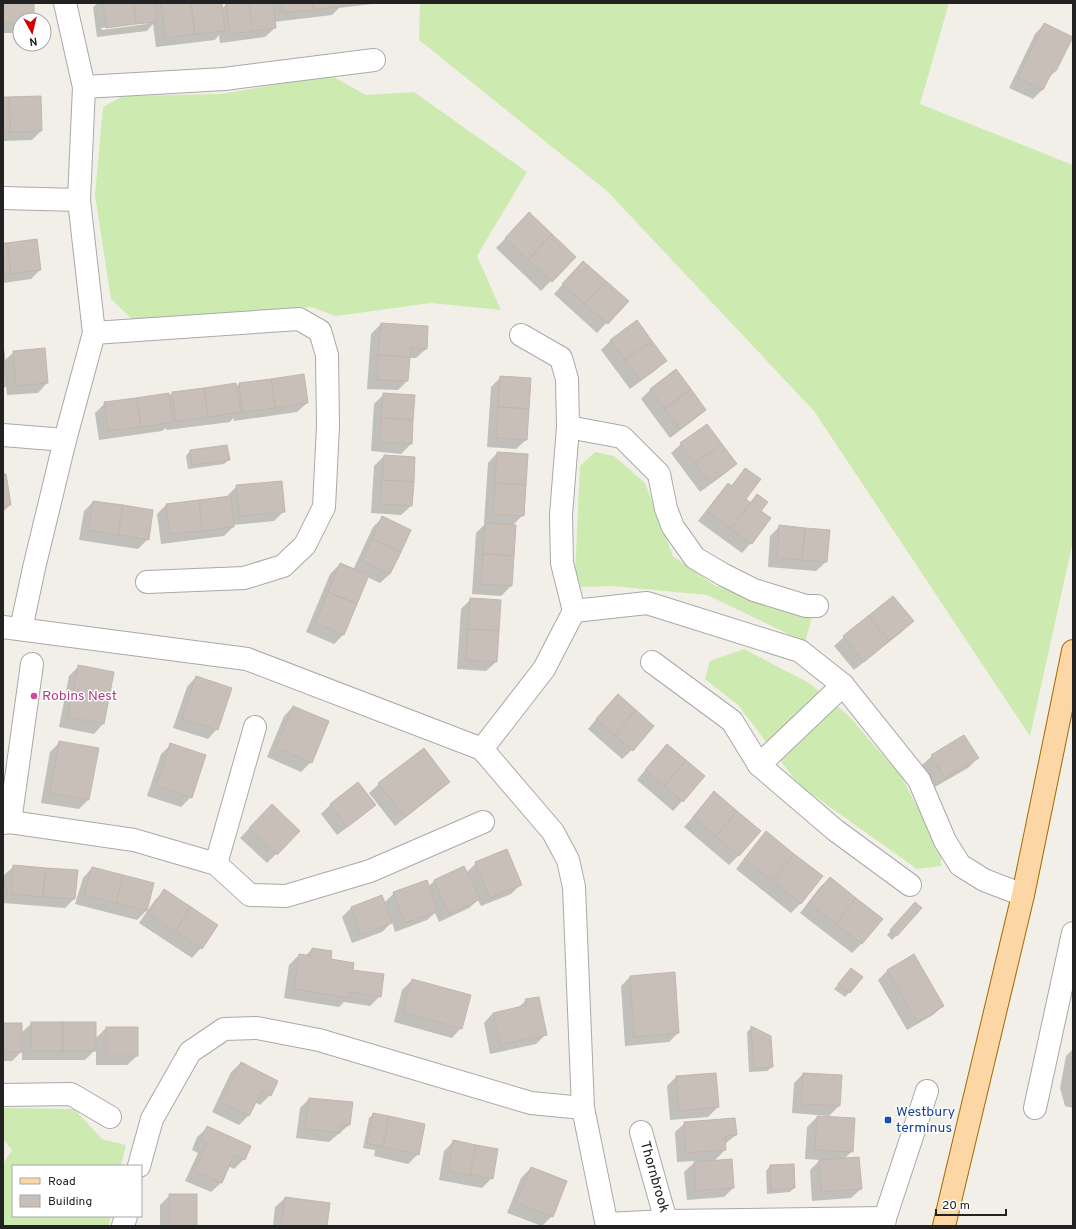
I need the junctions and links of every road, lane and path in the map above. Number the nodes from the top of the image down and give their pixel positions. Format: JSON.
{"nodes":[{"id":1,"x":65,"y":3,"type":"edge"},
{"id":2,"x":374,"y":60,"type":"dead end"},
{"id":3,"x":84,"y":87,"type":"junction"},
{"id":4,"x":3,"y":198,"type":"edge"},
{"id":5,"x":79,"y":200,"type":"junction"},
{"id":6,"x":94,"y":333,"type":"junction"},
{"id":7,"x":521,"y":334,"type":"dead end"},
{"id":8,"x":568,"y":427,"type":"junction"},
{"id":9,"x":3,"y":435,"type":"edge"},
{"id":10,"x":65,"y":440,"type":"junction"},
{"id":11,"x":147,"y":582,"type":"dead end"},
{"id":12,"x":817,"y":606,"type":"dead end"},
{"id":13,"x":574,"y":611,"type":"junction"},
{"id":14,"x":12,"y":628,"type":"edge"},
{"id":15,"x":1073,"y":651,"type":"edge"},
{"id":16,"x":652,"y":662,"type":"dead end"},
{"id":17,"x":32,"y":664,"type":"dead end"},
{"id":18,"x":843,"y":685,"type":"junction"},
{"id":19,"x":255,"y":727,"type":"dead end"},
{"id":20,"x":482,"y":749,"type":"junction"},
{"id":21,"x":760,"y":764,"type":"junction"},
{"id":22,"x":6,"y":822,"type":"edge"},
{"id":23,"x":482,"y":822,"type":"dead end"},
{"id":24,"x":216,"y":864,"type":"junction"},
{"id":25,"x":910,"y":885,"type":"dead end"},
{"id":26,"x":1023,"y":895,"type":"junction"},
{"id":27,"x":1073,"y":933,"type":"edge"},
{"id":28,"x":927,"y":1091,"type":"dead end"},
{"id":29,"x":3,"y":1095,"type":"edge"},
{"id":30,"x":582,"y":1108,"type":"junction"},
{"id":31,"x":1035,"y":1108,"type":"dead end"},
{"id":32,"x":110,"y":1117,"type":"dead end"},
{"id":33,"x":641,"y":1132,"type":"dead end"},
{"id":34,"x":139,"y":1165,"type":"edge"},
{"id":35,"x":884,"y":1222,"type":"edge"},
{"id":36,"x":666,"y":1223,"type":"edge"},
{"id":37,"x":607,"y":1225,"type":"edge"},
{"id":38,"x":944,"y":1226,"type":"edge"}],
"edges":[{"from":1,"to":3,"type":"street"},
{"from":2,"to":3,"type":"street"},
{"from":3,"to":5,"type":"street"},
{"from":4,"to":5,"type":"street"},
{"from":5,"to":6,"type":"street"},
{"from":6,"to":10,"type":"street"},
{"from":6,"to":11,"type":"street"},
{"from":7,"to":8,"type":"street"},
{"from":8,"to":12,"type":"street"},
{"from":8,"to":13,"type":"street"},
{"from":9,"to":10,"type":"street"},
{"from":10,"to":14,"type":"street"},
{"from":13,"to":18,"type":"street"},
{"from":13,"to":20,"type":"street"},
{"from":14,"to":20,"type":"street"},
{"from":15,"to":26,"type":"main road"},
{"from":16,"to":21,"type":"street"},
{"from":17,"to":22,"type":"street"},
{"from":18,"to":21,"type":"street"},
{"from":18,"to":26,"type":"street"},
{"from":19,"to":24,"type":"street"},
{"from":20,"to":30,"type":"street"},
{"from":21,"to":25,"type":"street"},
{"from":22,"to":24,"type":"street"},
{"from":23,"to":24,"type":"street"},
{"from":26,"to":38,"type":"main road"},
{"from":27,"to":31,"type":"street"},
{"from":28,"to":35,"type":"street","name":"Thornbrook"},
{"from":29,"to":32,"type":"street"},
{"from":30,"to":34,"type":"street"},
{"from":30,"to":37,"type":"street"},
{"from":33,"to":36,"type":"street","name":"Thornbrook"},
{"from":35,"to":36,"type":"street","name":"Thornbrook"},
{"from":36,"to":37,"type":"street","name":"Thornbrook"}]}
